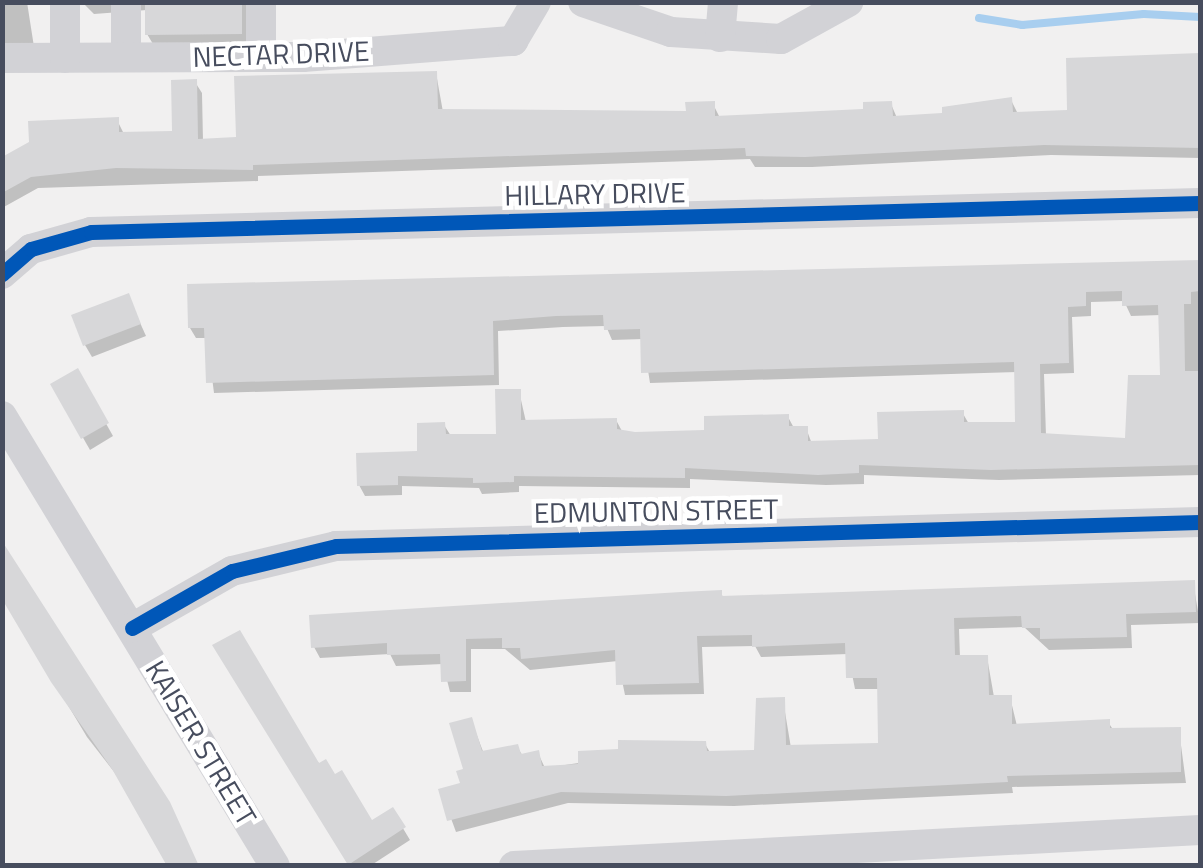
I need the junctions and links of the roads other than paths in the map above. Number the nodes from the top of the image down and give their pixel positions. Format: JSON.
{"nodes":[{"id":1,"x":65,"y":2,"type":"edge"},
{"id":2,"x":126,"y":2,"type":"edge"},
{"id":3,"x":261,"y":2,"type":"edge"},
{"id":4,"x":536,"y":2,"type":"edge"},
{"id":5,"x":583,"y":2,"type":"edge"},
{"id":6,"x":723,"y":2,"type":"edge"},
{"id":7,"x":848,"y":2,"type":"edge"},
{"id":8,"x":720,"y":37,"type":"junction"},
{"id":9,"x":261,"y":57,"type":"junction"},
{"id":10,"x":2,"y":58,"type":"edge"},
{"id":11,"x":65,"y":58,"type":"junction"},
{"id":12,"x":126,"y":58,"type":"junction"},
{"id":13,"x":1200,"y":203,"type":"edge"},
{"id":14,"x":2,"y":274,"type":"edge"},
{"id":15,"x":2,"y":416,"type":"edge"},
{"id":16,"x":1200,"y":522,"type":"edge"},
{"id":17,"x":132,"y":628,"type":"junction"},
{"id":18,"x":1200,"y":830,"type":"edge"},
{"id":19,"x":275,"y":866,"type":"edge"},
{"id":20,"x":514,"y":866,"type":"edge"}],
"edges":[{"from":1,"to":11,"type":"street"},
{"from":2,"to":12,"type":"street"},
{"from":3,"to":9,"type":"street"},
{"from":4,"to":9,"type":"street","name":"NECTAR DRIVE"},
{"from":5,"to":8,"type":"street"},
{"from":6,"to":8,"type":"street"},
{"from":7,"to":8,"type":"street"},
{"from":9,"to":12,"type":"street","name":"NECTAR DRIVE"},
{"from":10,"to":11,"type":"street","name":"NECTAR DRIVE"},
{"from":11,"to":12,"type":"street","name":"NECTAR DRIVE"},
{"from":13,"to":14,"type":"street","name":"HILLARY DRIVE"},
{"from":15,"to":17,"type":"street","name":"KAISER STREET"},
{"from":16,"to":17,"type":"street","name":"EDMUNTON STREET"},
{"from":17,"to":19,"type":"street","name":"KAISER STREET"},
{"from":18,"to":20,"type":"street"}]}
